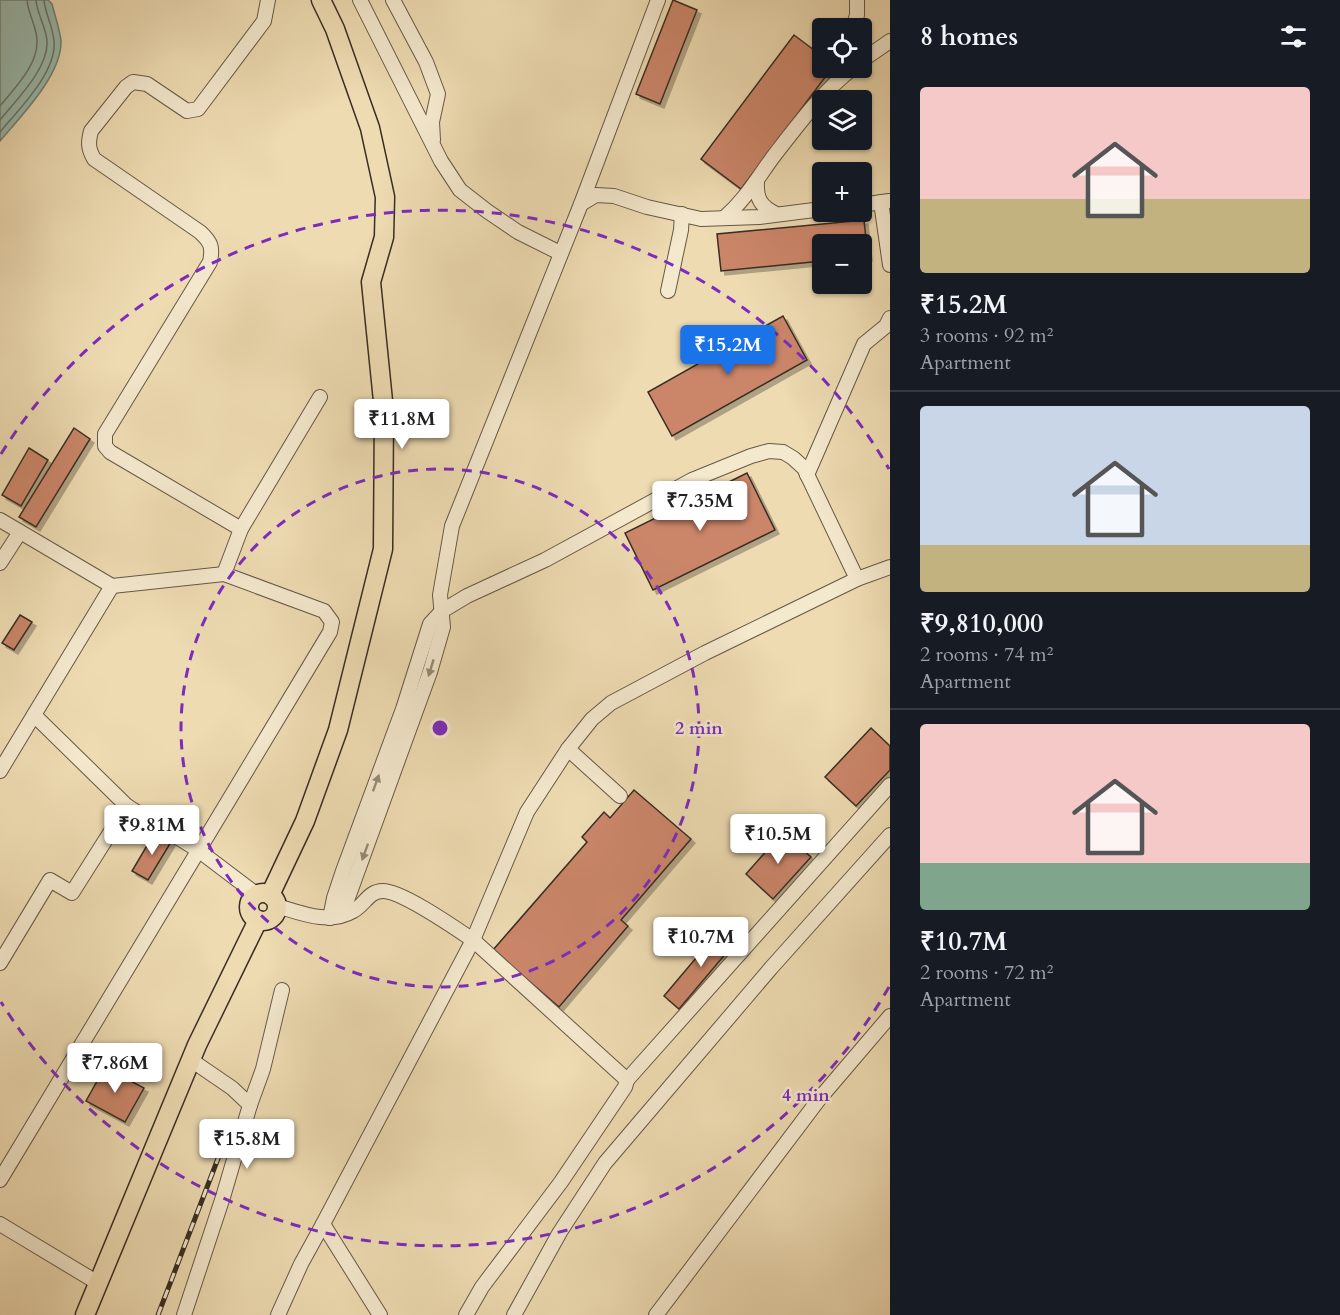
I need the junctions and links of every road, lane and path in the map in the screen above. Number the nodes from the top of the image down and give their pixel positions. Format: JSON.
{"nodes":[{"id":1,"x":268,"y":0,"type":"edge"},
{"id":2,"x":321,"y":0,"type":"edge"},
{"id":3,"x":393,"y":0,"type":"edge"},
{"id":4,"x":658,"y":0,"type":"edge"},
{"id":5,"x":857,"y":0,"type":"edge"},
{"id":6,"x":365,"y":2,"type":"edge"},
{"id":7,"x":856,"y":18,"type":"edge"},
{"id":8,"x":890,"y":41,"type":"edge"},
{"id":9,"x":872,"y":53,"type":"edge"},
{"id":10,"x":838,"y":78,"type":"edge"},
{"id":11,"x":842,"y":78,"type":"edge"},
{"id":12,"x":837,"y":82,"type":"junction"},
{"id":13,"x":433,"y":145,"type":"junction"},
{"id":14,"x":757,"y":180,"type":"junction"},
{"id":15,"x":885,"y":202,"type":"edge"},
{"id":16,"x":581,"y":204,"type":"junction"},
{"id":17,"x":812,"y":210,"type":"edge"},
{"id":18,"x":682,"y":214,"type":"junction"},
{"id":19,"x":777,"y":214,"type":"junction"},
{"id":20,"x":724,"y":218,"type":"junction"},
{"id":21,"x":560,"y":253,"type":"junction"},
{"id":22,"x":890,"y":265,"type":"edge"},
{"id":23,"x":668,"y":291,"type":"dead end"},
{"id":24,"x":890,"y":318,"type":"edge"},
{"id":25,"x":320,"y":397,"type":"dead end"},
{"id":26,"x":807,"y":475,"type":"junction"},
{"id":27,"x":0,"y":520,"type":"edge"},
{"id":28,"x":241,"y":529,"type":"junction"},
{"id":29,"x":20,"y":532,"type":"junction"},
{"id":30,"x":0,"y":563,"type":"edge"},
{"id":31,"x":890,"y":567,"type":"edge"},
{"id":32,"x":224,"y":574,"type":"junction"},
{"id":33,"x":857,"y":579,"type":"junction"},
{"id":34,"x":112,"y":586,"type":"junction"},
{"id":35,"x":442,"y":611,"type":"junction"},
{"id":36,"x":34,"y":715,"type":"junction"},
{"id":37,"x":568,"y":749,"type":"junction"},
{"id":38,"x":0,"y":771,"type":"edge"},
{"id":39,"x":890,"y":784,"type":"edge"},
{"id":40,"x":620,"y":796,"type":"dead end"},
{"id":41,"x":127,"y":806,"type":"junction"},
{"id":42,"x":890,"y":835,"type":"edge"},
{"id":43,"x":198,"y":850,"type":"junction"},
{"id":44,"x":268,"y":898,"type":"junction"},
{"id":45,"x":330,"y":918,"type":"junction"},
{"id":46,"x":473,"y":940,"type":"junction"},
{"id":47,"x":0,"y":963,"type":"edge"},
{"id":48,"x":282,"y":990,"type":"dead end"},
{"id":49,"x":890,"y":1016,"type":"edge"},
{"id":50,"x":191,"y":1060,"type":"junction"},
{"id":51,"x":627,"y":1080,"type":"junction"},
{"id":52,"x":249,"y":1100,"type":"junction"},
{"id":53,"x":0,"y":1180,"type":"edge"},
{"id":54,"x":0,"y":1224,"type":"edge"},
{"id":55,"x":323,"y":1224,"type":"junction"},
{"id":56,"x":98,"y":1283,"type":"junction"},
{"id":57,"x":85,"y":1315,"type":"edge"},
{"id":58,"x":184,"y":1315,"type":"edge"},
{"id":59,"x":278,"y":1315,"type":"edge"},
{"id":60,"x":380,"y":1315,"type":"edge"},
{"id":61,"x":466,"y":1315,"type":"edge"},
{"id":62,"x":514,"y":1315,"type":"edge"},
{"id":63,"x":656,"y":1315,"type":"edge"}],
"edges":[{"from":1,"to":28,"type":"street"},
{"from":2,"to":44,"type":"main road"},
{"from":3,"to":13,"type":"street"},
{"from":4,"to":16,"type":"street"},
{"from":5,"to":7,"type":"street"},
{"from":6,"to":13,"type":"street"},
{"from":8,"to":9,"type":"street"},
{"from":10,"to":12,"type":"street"},
{"from":11,"to":12,"type":"street"},
{"from":12,"to":14,"type":"street"},
{"from":13,"to":21,"type":"street"},
{"from":14,"to":19,"type":"street"},
{"from":14,"to":20,"type":"street"},
{"from":15,"to":22,"type":"street"},
{"from":16,"to":18,"type":"street"},
{"from":16,"to":21,"type":"street"},
{"from":17,"to":19,"type":"street"},
{"from":18,"to":20,"type":"street"},
{"from":18,"to":23,"type":"street"},
{"from":19,"to":20,"type":"street"},
{"from":21,"to":35,"type":"street"},
{"from":24,"to":26,"type":"street"},
{"from":25,"to":28,"type":"street"},
{"from":26,"to":33,"type":"street"},
{"from":26,"to":35,"type":"street"},
{"from":27,"to":29,"type":"street"},
{"from":28,"to":32,"type":"street"},
{"from":29,"to":30,"type":"street"},
{"from":29,"to":34,"type":"street"},
{"from":31,"to":33,"type":"street"},
{"from":32,"to":34,"type":"street"},
{"from":32,"to":43,"type":"street"},
{"from":33,"to":37,"type":"street"},
{"from":34,"to":36,"type":"street"},
{"from":35,"to":45,"type":"street"},
{"from":36,"to":38,"type":"street"},
{"from":36,"to":41,"type":"street"},
{"from":37,"to":40,"type":"street"},
{"from":37,"to":46,"type":"street"},
{"from":39,"to":51,"type":"street"},
{"from":41,"to":43,"type":"street"},
{"from":41,"to":47,"type":"street"},
{"from":42,"to":62,"type":"street"},
{"from":43,"to":44,"type":"street"},
{"from":43,"to":53,"type":"street"},
{"from":44,"to":45,"type":"street"},
{"from":44,"to":50,"type":"main road"},
{"from":45,"to":46,"type":"street"},
{"from":46,"to":51,"type":"street"},
{"from":46,"to":55,"type":"street"},
{"from":48,"to":52,"type":"street"},
{"from":49,"to":63,"type":"street"},
{"from":50,"to":52,"type":"street"},
{"from":50,"to":56,"type":"main road"},
{"from":51,"to":61,"type":"street"},
{"from":52,"to":58,"type":"street"},
{"from":54,"to":56,"type":"street"},
{"from":55,"to":59,"type":"street"},
{"from":55,"to":60,"type":"street"},
{"from":56,"to":57,"type":"main road"}]}
